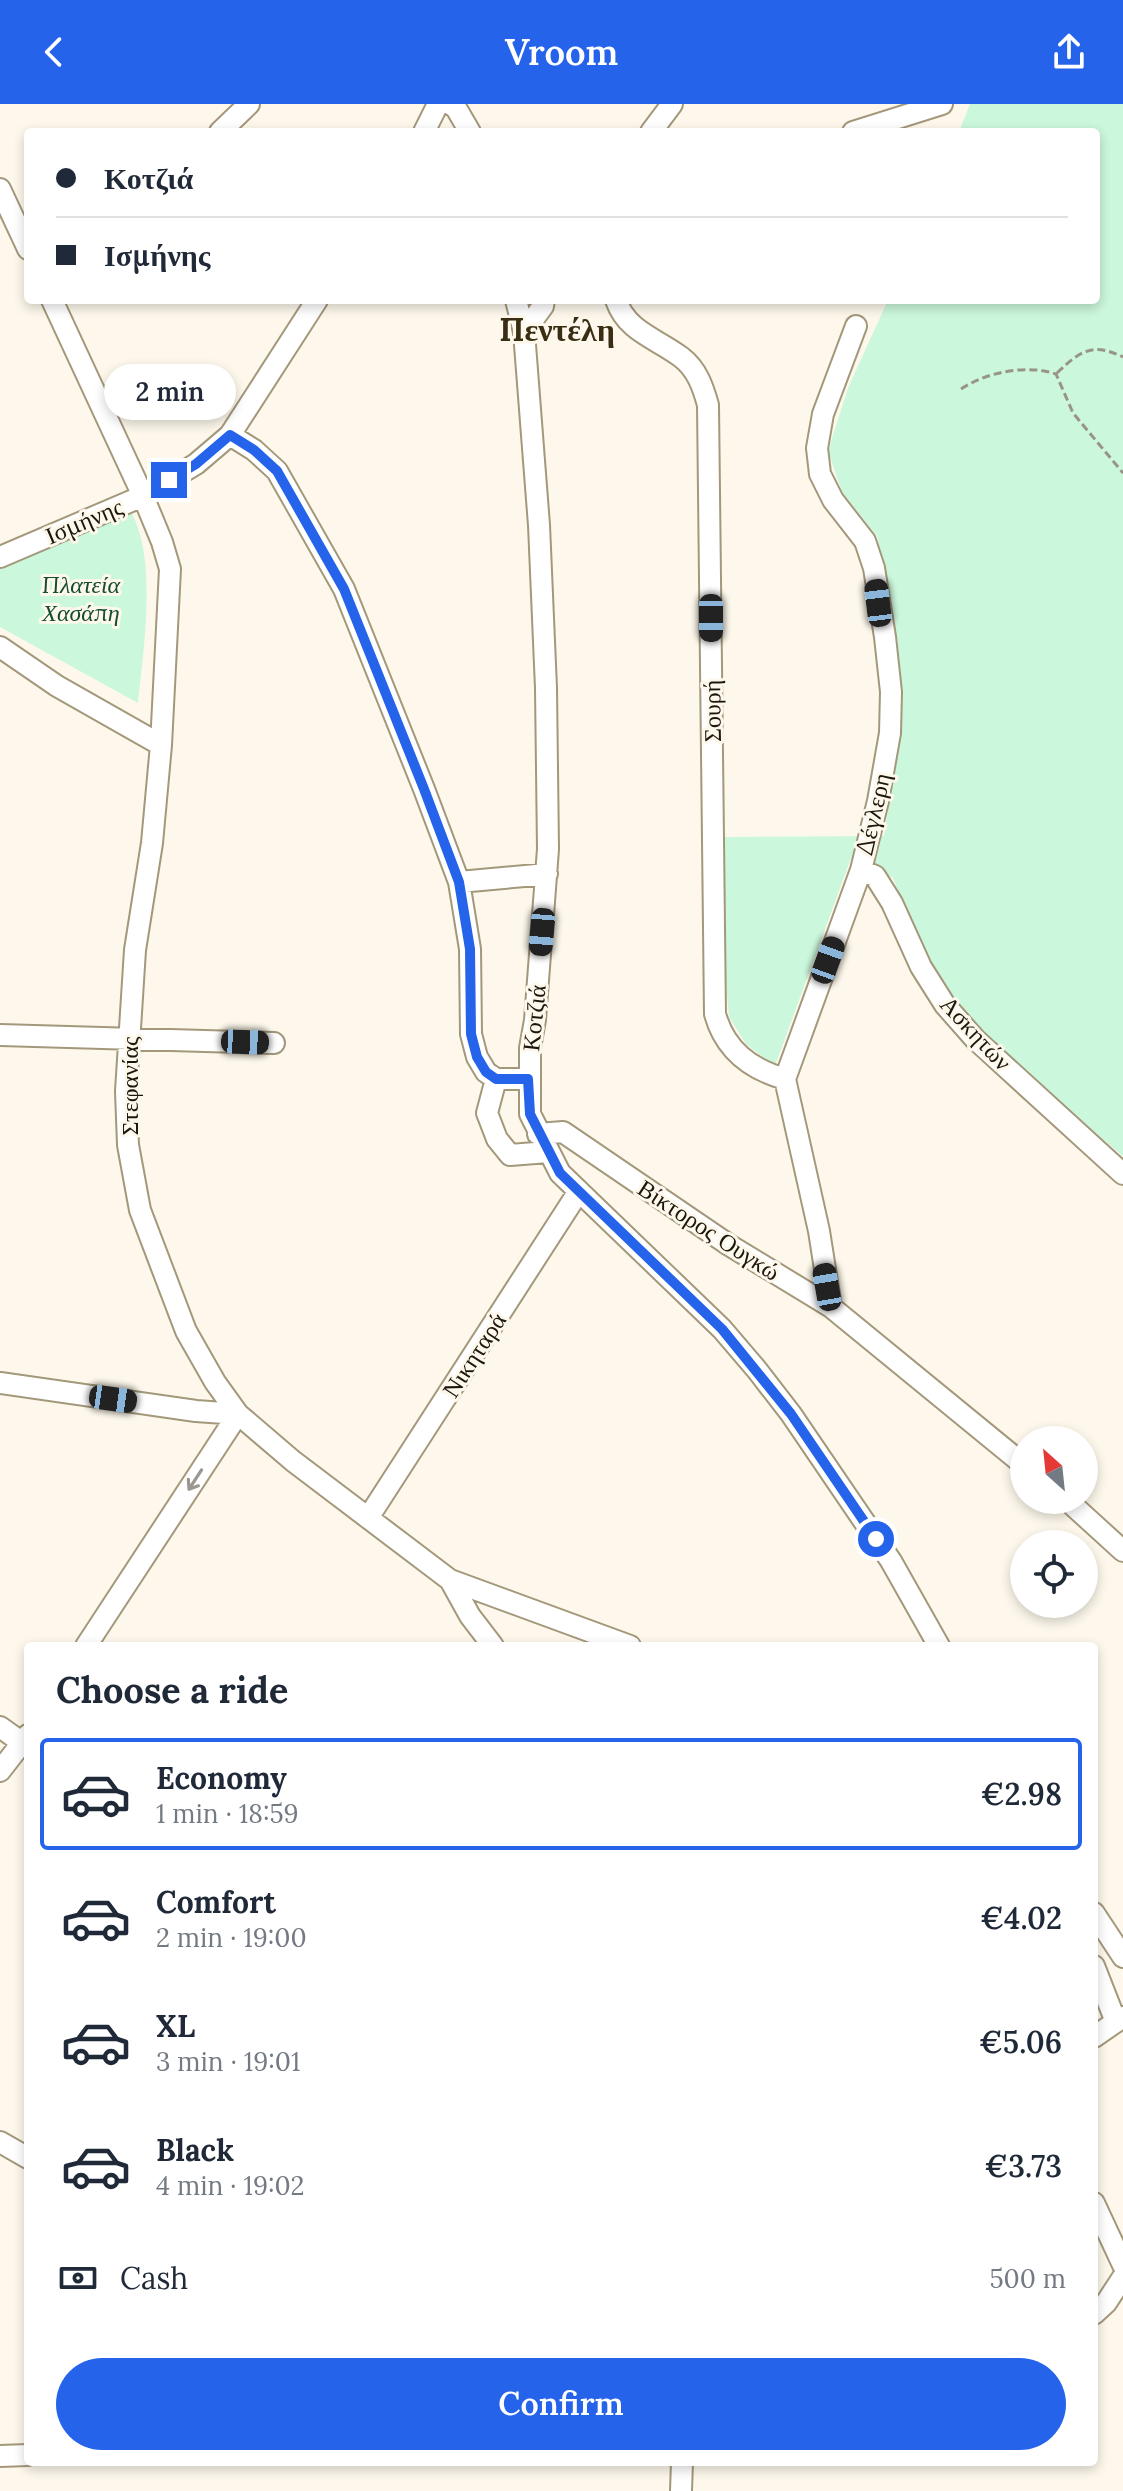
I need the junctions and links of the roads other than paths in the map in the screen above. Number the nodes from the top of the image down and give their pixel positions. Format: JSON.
{"nodes":[{"id":1,"x":249,"y":104,"type":"edge"},
{"id":2,"x":438,"y":104,"type":"edge"},
{"id":3,"x":450,"y":104,"type":"edge"},
{"id":4,"x":672,"y":104,"type":"edge"},
{"id":5,"x":942,"y":104,"type":"edge"},
{"id":6,"x":224,"y":128,"type":"edge"},
{"id":7,"x":426,"y":128,"type":"edge"},
{"id":8,"x":468,"y":128,"type":"edge"},
{"id":9,"x":654,"y":128,"type":"edge"},
{"id":10,"x":866,"y":128,"type":"edge"},
{"id":11,"x":0,"y":189,"type":"edge"},
{"id":12,"x":24,"y":240,"type":"edge"},
{"id":13,"x":54,"y":304,"type":"edge"},
{"id":14,"x":314,"y":304,"type":"edge"},
{"id":15,"x":517,"y":304,"type":"edge"},
{"id":16,"x":544,"y":304,"type":"edge"},
{"id":17,"x":618,"y":304,"type":"edge"},
{"id":18,"x":856,"y":326,"type":"dead end"},
{"id":19,"x":524,"y":332,"type":"junction"},
{"id":20,"x":230,"y":435,"type":"junction"},
{"id":21,"x":143,"y":496,"type":"junction"},
{"id":22,"x":0,"y":557,"type":"edge"},
{"id":23,"x":0,"y":647,"type":"edge"},
{"id":24,"x":161,"y":745,"type":"junction"},
{"id":25,"x":861,"y":870,"type":"junction"},
{"id":26,"x":547,"y":874,"type":"junction"},
{"id":27,"x":459,"y":882,"type":"junction"},
{"id":28,"x":0,"y":1035,"type":"edge"},
{"id":29,"x":129,"y":1039,"type":"junction"},
{"id":30,"x":274,"y":1043,"type":"dead end"},
{"id":31,"x":496,"y":1079,"type":"junction"},
{"id":32,"x":528,"y":1079,"type":"junction"},
{"id":33,"x":785,"y":1079,"type":"junction"},
{"id":34,"x":543,"y":1143,"type":"junction"},
{"id":35,"x":1123,"y":1174,"type":"edge"},
{"id":36,"x":579,"y":1191,"type":"junction"},
{"id":37,"x":831,"y":1307,"type":"junction"},
{"id":38,"x":0,"y":1383,"type":"edge"},
{"id":39,"x":238,"y":1414,"type":"junction"},
{"id":40,"x":1010,"y":1454,"type":"edge"},
{"id":41,"x":1082,"y":1514,"type":"edge"},
{"id":42,"x":368,"y":1518,"type":"junction"},
{"id":43,"x":1123,"y":1551,"type":"edge"},
{"id":44,"x":450,"y":1580,"type":"junction"},
{"id":45,"x":89,"y":1642,"type":"edge"},
{"id":46,"x":490,"y":1642,"type":"edge"},
{"id":47,"x":619,"y":1642,"type":"edge"},
{"id":48,"x":937,"y":1642,"type":"edge"},
{"id":49,"x":0,"y":1727,"type":"edge"},
{"id":50,"x":24,"y":1741,"type":"edge"},
{"id":51,"x":24,"y":1744,"type":"edge"},
{"id":52,"x":0,"y":1771,"type":"edge"},
{"id":53,"x":1098,"y":1919,"type":"edge"},
{"id":54,"x":1123,"y":1957,"type":"edge"},
{"id":55,"x":1098,"y":1974,"type":"edge"},
{"id":56,"x":1120,"y":2019,"type":"edge"},
{"id":57,"x":1098,"y":2034,"type":"edge"},
{"id":58,"x":0,"y":2142,"type":"edge"},
{"id":59,"x":24,"y":2156,"type":"edge"},
{"id":60,"x":1098,"y":2212,"type":"edge"},
{"id":61,"x":1123,"y":2265,"type":"edge"},
{"id":62,"x":1123,"y":2277,"type":"edge"},
{"id":63,"x":1098,"y":2310,"type":"edge"},
{"id":64,"x":24,"y":2455,"type":"edge"},
{"id":65,"x":0,"y":2456,"type":"edge"},
{"id":66,"x":682,"y":2466,"type":"edge"},
{"id":67,"x":681,"y":2491,"type":"edge"}],
"edges":[{"from":1,"to":6,"type":"street"},
{"from":2,"to":7,"type":"street"},
{"from":3,"to":8,"type":"street"},
{"from":4,"to":9,"type":"street"},
{"from":5,"to":10,"type":"street"},
{"from":11,"to":12,"type":"street"},
{"from":13,"to":21,"type":"street","name":"Στεφανίας"},
{"from":14,"to":20,"type":"street","name":"Ισμήνης"},
{"from":15,"to":19,"type":"street","name":"Κοτζιά"},
{"from":16,"to":19,"type":"street"},
{"from":17,"to":33,"type":"street","name":"Σουρή"},
{"from":18,"to":25,"type":"street","name":"Δέγλερη"},
{"from":19,"to":26,"type":"street","name":"Κοτζιά"},
{"from":20,"to":21,"type":"street","name":"Ισμήνης"},
{"from":20,"to":27,"type":"street"},
{"from":21,"to":22,"type":"street","name":"Ισμήνης"},
{"from":21,"to":24,"type":"street","name":"Στεφανίας"},
{"from":23,"to":24,"type":"street"},
{"from":24,"to":29,"type":"street","name":"Στεφανίας"},
{"from":25,"to":33,"type":"street","name":"Δέγλερη"},
{"from":25,"to":35,"type":"street","name":"Ασκητών"},
{"from":26,"to":27,"type":"street"},
{"from":26,"to":32,"type":"street","name":"Κοτζιά"},
{"from":27,"to":31,"type":"street"},
{"from":28,"to":29,"type":"street"},
{"from":29,"to":30,"type":"street"},
{"from":29,"to":39,"type":"street","name":"Στεφανίας"},
{"from":31,"to":32,"type":"street"},
{"from":31,"to":34,"type":"street","name":"Βίκτορος Ουγκώ"},
{"from":32,"to":34,"type":"street","name":"Κοτζιά"},
{"from":33,"to":37,"type":"street"},
{"from":34,"to":36,"type":"street","name":"Κοτζιά"},
{"from":34,"to":37,"type":"street","name":"Βίκτορος Ουγκώ"},
{"from":36,"to":42,"type":"street","name":"Νικηταρά"},
{"from":36,"to":48,"type":"street","name":"Κοτζιά"},
{"from":37,"to":40,"type":"street","name":"Βίκτορος Ουγκώ"},
{"from":38,"to":39,"type":"street"},
{"from":39,"to":42,"type":"street","name":"Στεφανίας"},
{"from":39,"to":45,"type":"street","one_way":true},
{"from":41,"to":43,"type":"street"},
{"from":42,"to":44,"type":"street","name":"Στεφανίας"},
{"from":44,"to":46,"type":"street"},
{"from":44,"to":47,"type":"street","name":"Στεφανίας"},
{"from":49,"to":50,"type":"street"},
{"from":51,"to":52,"type":"street"},
{"from":53,"to":54,"type":"street"},
{"from":55,"to":56,"type":"street"},
{"from":56,"to":57,"type":"street"},
{"from":58,"to":59,"type":"street"},
{"from":60,"to":61,"type":"street"},
{"from":62,"to":63,"type":"street"},
{"from":64,"to":65,"type":"street"},
{"from":66,"to":67,"type":"street"}]}
